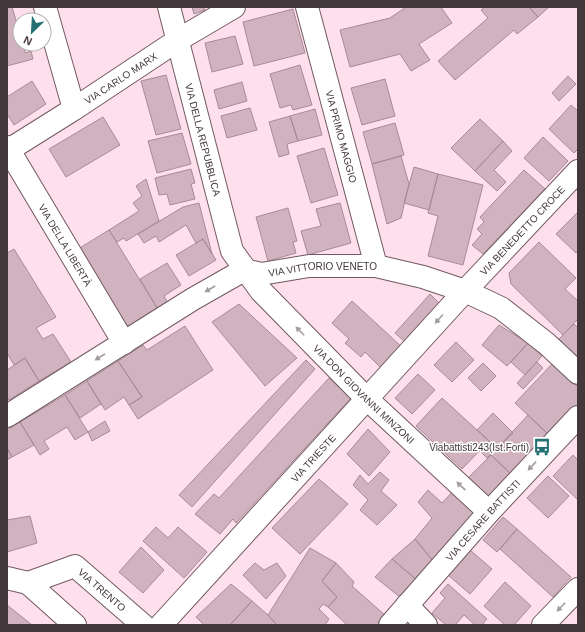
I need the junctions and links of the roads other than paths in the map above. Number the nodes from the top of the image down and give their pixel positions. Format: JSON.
{"nodes":[{"id":1,"x":45,"y":7,"type":"edge"},
{"id":2,"x":169,"y":7,"type":"edge"},
{"id":3,"x":234,"y":7,"type":"edge"},
{"id":4,"x":307,"y":7,"type":"edge"},
{"id":5,"x":178,"y":40,"type":"junction"},
{"id":6,"x":74,"y":110,"type":"junction"},
{"id":7,"x":8,"y":149,"type":"edge"},
{"id":8,"x":578,"y":171,"type":"edge"},
{"id":9,"x":376,"y":266,"type":"junction"},
{"id":10,"x":244,"y":270,"type":"junction"},
{"id":11,"x":466,"y":291,"type":"junction"},
{"id":12,"x":124,"y":343,"type":"junction"},
{"id":13,"x":578,"y":373,"type":"edge"},
{"id":14,"x":367,"y":399,"type":"junction"},
{"id":15,"x":8,"y":414,"type":"edge"},
{"id":16,"x":578,"y":417,"type":"edge"},
{"id":17,"x":489,"y":512,"type":"junction"},
{"id":18,"x":7,"y":578,"type":"edge"},
{"id":19,"x":28,"y":583,"type":"junction"},
{"id":20,"x":578,"y":589,"type":"edge"},
{"id":21,"x":406,"y":606,"type":"junction"},
{"id":22,"x":75,"y":625,"type":"edge"},
{"id":23,"x":143,"y":625,"type":"edge"},
{"id":24,"x":161,"y":625,"type":"edge"},
{"id":25,"x":390,"y":625,"type":"edge"},
{"id":26,"x":426,"y":625,"type":"edge"},
{"id":27,"x":543,"y":625,"type":"edge"}],
"edges":[{"from":1,"to":6,"type":"street"},
{"from":2,"to":5,"type":"street","name":"VIA DELLA REPUBBLICA"},
{"from":3,"to":5,"type":"street","name":"VIA CARLO MARX"},
{"from":4,"to":9,"type":"street","name":"VIA PRIMO MAGGIO"},
{"from":5,"to":6,"type":"street","name":"VIA CARLO MARX"},
{"from":5,"to":10,"type":"street","name":"VIA DELLA REPUBBLICA"},
{"from":6,"to":7,"type":"street","name":"VIA CARLO MARX"},
{"from":7,"to":12,"type":"street","name":"VIA DELLA LIBERTÀ"},
{"from":8,"to":11,"type":"street","name":"VIA BENEDETTO CROCE"},
{"from":9,"to":10,"type":"street","name":"VIA VITTORIO VENETO"},
{"from":9,"to":11,"type":"street","name":"VIA VITTORIO VENETO"},
{"from":10,"to":12,"type":"street","one_way":true},
{"from":14,"to":10,"type":"street","name":"VIA DON GIOVANNI MINZONI","one_way":true},
{"from":11,"to":13,"type":"street","name":"VIA VITTORIO VENETO"},
{"from":11,"to":14,"type":"street","name":"VIA TRIESTE","one_way":true},
{"from":12,"to":15,"type":"street","one_way":true},
{"from":17,"to":14,"type":"street","name":"VIA DON GIOVANNI MINZONI","one_way":true},
{"from":14,"to":24,"type":"street","name":"VIA TRIESTE"},
{"from":16,"to":17,"type":"street","name":"VIA CESARE BATTISTI","one_way":true},
{"from":17,"to":21,"type":"street","name":"VIA CESARE BATTISTI"},
{"from":18,"to":19,"type":"street"},
{"from":19,"to":22,"type":"street"},
{"from":19,"to":23,"type":"street","name":"VIA TRENTO"},
{"from":20,"to":27,"type":"street","one_way":true},
{"from":21,"to":25,"type":"street","name":"VIA CESARE BATTISTI"},
{"from":21,"to":26,"type":"street"}]}
